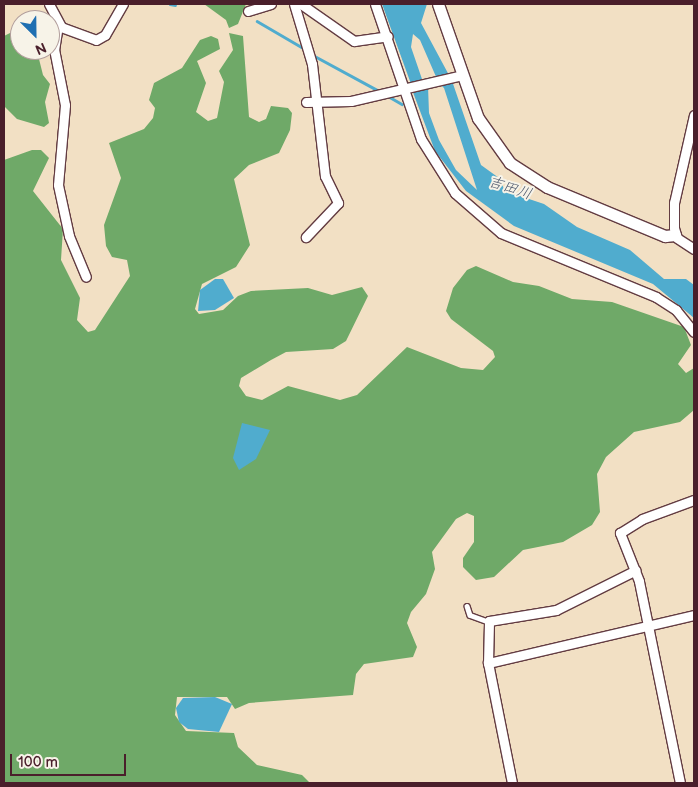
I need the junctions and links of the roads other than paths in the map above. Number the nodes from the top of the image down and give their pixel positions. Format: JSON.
{"nodes":[{"id":1,"x":122,"y":4,"type":"edge"},
{"id":2,"x":271,"y":4,"type":"edge"},
{"id":3,"x":294,"y":4,"type":"edge"},
{"id":4,"x":301,"y":4,"type":"edge"},
{"id":5,"x":375,"y":4,"type":"edge"},
{"id":6,"x":438,"y":4,"type":"edge"},
{"id":7,"x":248,"y":12,"type":"dead end"},
{"id":8,"x":60,"y":26,"type":"edge"},
{"id":9,"x":388,"y":36,"type":"junction"},
{"id":10,"x":56,"y":60,"type":"edge"},
{"id":11,"x":460,"y":76,"type":"junction"},
{"id":12,"x":405,"y":86,"type":"junction"},
{"id":13,"x":317,"y":101,"type":"junction"},
{"id":14,"x":306,"y":102,"type":"dead end"},
{"id":15,"x":694,"y":116,"type":"edge"},
{"id":16,"x":675,"y":235,"type":"junction"},
{"id":17,"x":306,"y":237,"type":"dead end"},
{"id":18,"x":694,"y":249,"type":"edge"},
{"id":19,"x":86,"y":277,"type":"dead end"},
{"id":20,"x":694,"y":332,"type":"edge"},
{"id":21,"x":694,"y":500,"type":"edge"},
{"id":22,"x":636,"y":570,"type":"junction"},
{"id":23,"x":467,"y":606,"type":"dead end"},
{"id":24,"x":694,"y":615,"type":"edge"},
{"id":25,"x":489,"y":622,"type":"junction"},
{"id":26,"x":648,"y":629,"type":"junction"},
{"id":27,"x":488,"y":663,"type":"junction"},
{"id":28,"x":512,"y":783,"type":"edge"},
{"id":29,"x":680,"y":783,"type":"edge"}],
"edges":[{"from":1,"to":8,"type":"street"},
{"from":2,"to":7,"type":"street"},
{"from":3,"to":13,"type":"street"},
{"from":4,"to":9,"type":"street"},
{"from":5,"to":9,"type":"street"},
{"from":6,"to":11,"type":"street"},
{"from":9,"to":12,"type":"street"},
{"from":10,"to":19,"type":"street"},
{"from":11,"to":12,"type":"street"},
{"from":11,"to":16,"type":"street"},
{"from":12,"to":13,"type":"street"},
{"from":12,"to":20,"type":"street"},
{"from":13,"to":14,"type":"street"},
{"from":13,"to":17,"type":"street"},
{"from":15,"to":16,"type":"street"},
{"from":16,"to":18,"type":"street"},
{"from":21,"to":22,"type":"street"},
{"from":22,"to":25,"type":"street"},
{"from":22,"to":26,"type":"street"},
{"from":23,"to":25,"type":"lane"},
{"from":24,"to":26,"type":"street"},
{"from":25,"to":27,"type":"street"},
{"from":26,"to":27,"type":"street"},
{"from":26,"to":29,"type":"street"},
{"from":27,"to":28,"type":"street"}]}
